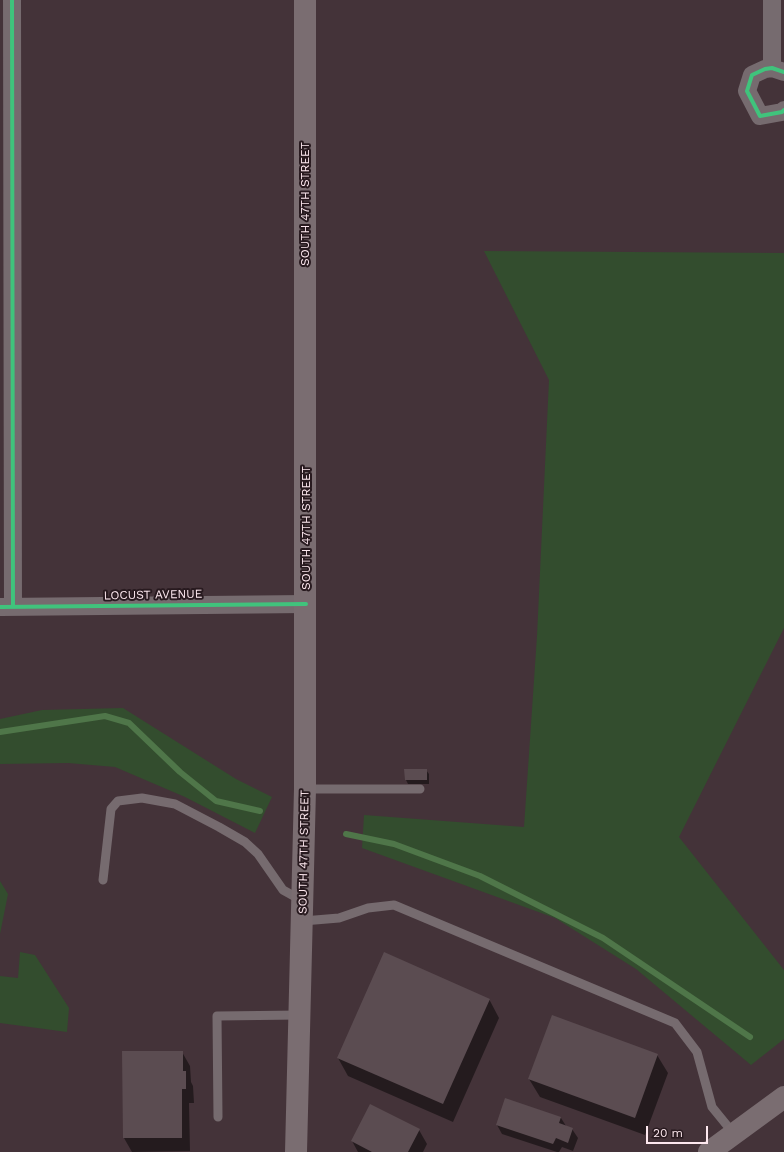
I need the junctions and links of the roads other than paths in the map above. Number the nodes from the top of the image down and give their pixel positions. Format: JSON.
{"nodes":[{"id":1,"x":12,"y":0,"type":"edge"},
{"id":2,"x":305,"y":0,"type":"edge"},
{"id":3,"x":772,"y":0,"type":"edge"},
{"id":4,"x":778,"y":70,"type":"edge"},
{"id":5,"x":784,"y":110,"type":"edge"},
{"id":6,"x":306,"y":604,"type":"junction"},
{"id":7,"x":6,"y":607,"type":"edge"},
{"id":8,"x":305,"y":789,"type":"junction"},
{"id":9,"x":420,"y":789,"type":"dead end"},
{"id":10,"x":103,"y":880,"type":"dead end"},
{"id":11,"x":303,"y":911,"type":"junction"},
{"id":12,"x":300,"y":1016,"type":"junction"},
{"id":13,"x":784,"y":1097,"type":"edge"},
{"id":14,"x":218,"y":1117,"type":"dead end"},
{"id":15,"x":734,"y":1134,"type":"junction"},
{"id":16,"x":296,"y":1152,"type":"edge"},
{"id":17,"x":709,"y":1152,"type":"edge"}],
"edges":[{"from":1,"to":7,"type":"street"},
{"from":2,"to":6,"type":"main road","name":"SOUTH 47TH STREET"},
{"from":3,"to":4,"type":"street"},
{"from":4,"to":5,"type":"street"},
{"from":6,"to":7,"type":"street","name":"LOCUST AVENUE"},
{"from":6,"to":8,"type":"main road","name":"SOUTH 47TH STREET"},
{"from":8,"to":9,"type":"lane"},
{"from":8,"to":11,"type":"main road","name":"SOUTH 47TH STREET"},
{"from":10,"to":11,"type":"lane"},
{"from":11,"to":12,"type":"main road","name":"SOUTH 47TH STREET"},
{"from":11,"to":15,"type":"lane"},
{"from":12,"to":14,"type":"lane"},
{"from":12,"to":16,"type":"main road","name":"SOUTH 47TH STREET"},
{"from":13,"to":15,"type":"main road"},
{"from":15,"to":17,"type":"main road"}]}
